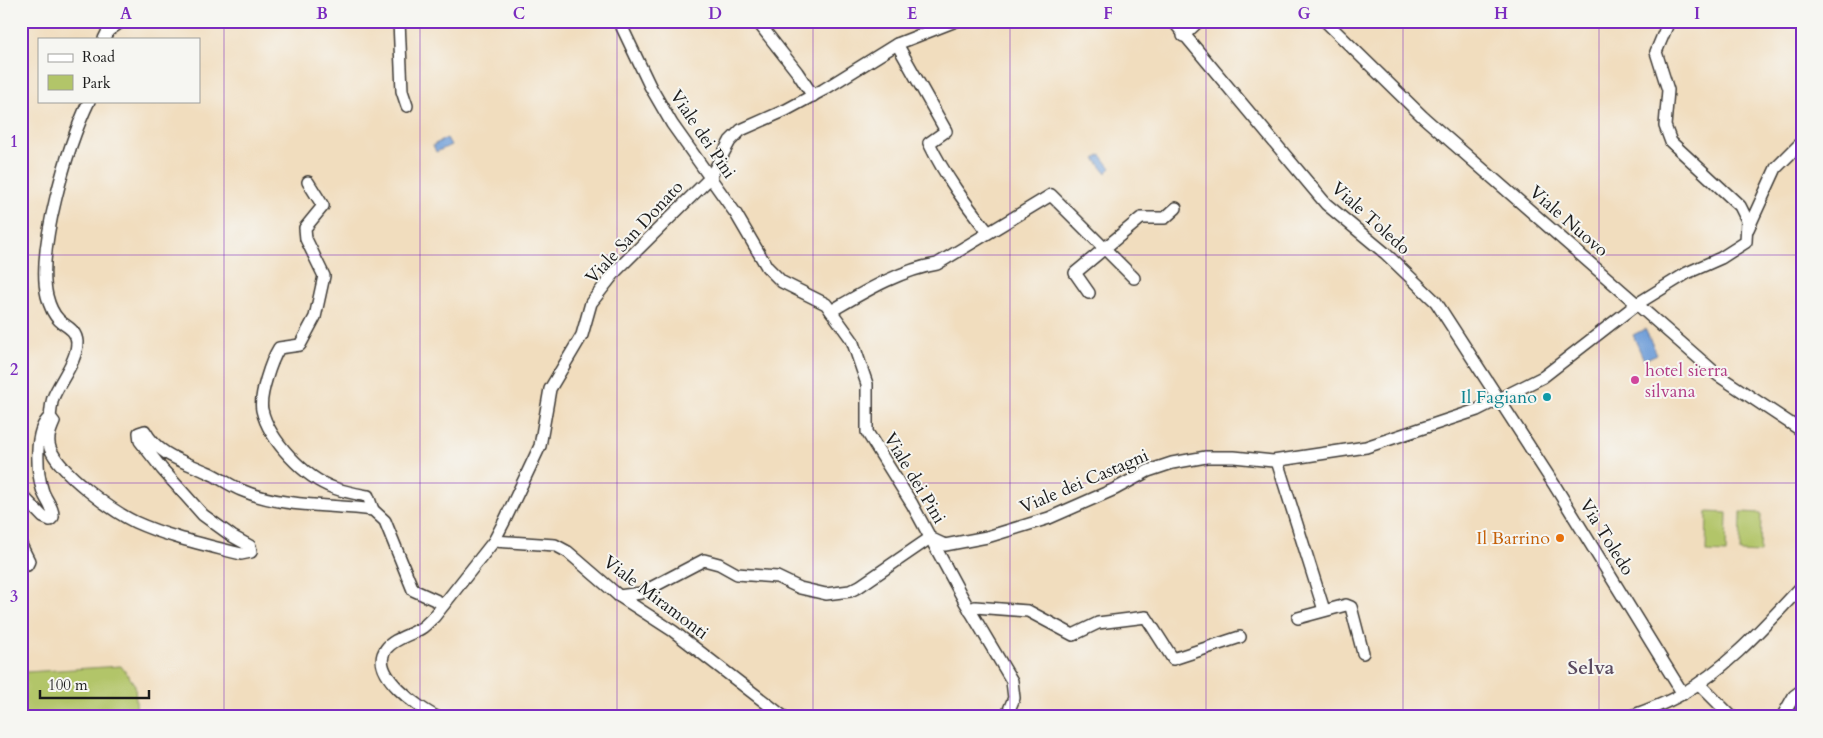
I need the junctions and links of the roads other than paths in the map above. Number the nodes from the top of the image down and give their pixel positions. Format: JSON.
{"nodes":[{"id":1,"x":122,"y":21,"type":"edge"},
{"id":2,"x":399,"y":21,"type":"edge"},
{"id":3,"x":618,"y":21,"type":"edge"},
{"id":4,"x":756,"y":21,"type":"edge"},
{"id":5,"x":956,"y":21,"type":"edge"},
{"id":6,"x":1173,"y":21,"type":"edge"},
{"id":7,"x":1198,"y":21,"type":"edge"},
{"id":8,"x":1325,"y":21,"type":"edge"},
{"id":9,"x":1669,"y":21,"type":"edge"},
{"id":10,"x":1183,"y":36,"type":"junction"},
{"id":11,"x":104,"y":38,"type":"edge"},
{"id":12,"x":897,"y":44,"type":"junction"},
{"id":13,"x":813,"y":96,"type":"junction"},
{"id":14,"x":89,"y":102,"type":"edge"},
{"id":15,"x":407,"y":106,"type":"dead end"},
{"id":16,"x":1802,"y":142,"type":"edge"},
{"id":17,"x":710,"y":178,"type":"junction"},
{"id":18,"x":308,"y":182,"type":"dead end"},
{"id":19,"x":1176,"y":208,"type":"dead end"},
{"id":20,"x":1748,"y":229,"type":"junction"},
{"id":21,"x":988,"y":232,"type":"junction"},
{"id":22,"x":1104,"y":249,"type":"junction"},
{"id":23,"x":1134,"y":278,"type":"dead end"},
{"id":24,"x":1089,"y":293,"type":"dead end"},
{"id":25,"x":1637,"y":304,"type":"junction"},
{"id":26,"x":831,"y":311,"type":"junction"},
{"id":27,"x":1498,"y":401,"type":"junction"},
{"id":28,"x":50,"y":417,"type":"junction"},
{"id":29,"x":1802,"y":431,"type":"edge"},
{"id":30,"x":1278,"y":461,"type":"junction"},
{"id":31,"x":21,"y":494,"type":"edge"},
{"id":32,"x":373,"y":510,"type":"junction"},
{"id":33,"x":930,"y":538,"type":"junction"},
{"id":34,"x":494,"y":541,"type":"junction"},
{"id":35,"x":21,"y":545,"type":"edge"},
{"id":36,"x":21,"y":565,"type":"edge"},
{"id":37,"x":1802,"y":586,"type":"edge"},
{"id":38,"x":619,"y":596,"type":"junction"},
{"id":39,"x":444,"y":604,"type":"junction"},
{"id":40,"x":1324,"y":610,"type":"junction"},
{"id":41,"x":970,"y":611,"type":"junction"},
{"id":42,"x":1298,"y":618,"type":"dead end"},
{"id":43,"x":1240,"y":637,"type":"dead end"},
{"id":44,"x":1362,"y":653,"type":"dead end"},
{"id":45,"x":1699,"y":684,"type":"junction"},
{"id":46,"x":1802,"y":690,"type":"edge"},
{"id":47,"x":1683,"y":694,"type":"junction"},
{"id":48,"x":438,"y":717,"type":"edge"},
{"id":49,"x":784,"y":717,"type":"edge"},
{"id":50,"x":1006,"y":717,"type":"edge"},
{"id":51,"x":1629,"y":717,"type":"edge"},
{"id":52,"x":1732,"y":717,"type":"edge"},
{"id":53,"x":1782,"y":717,"type":"edge"}],
"edges":[{"from":1,"to":11,"type":"street"},
{"from":2,"to":15,"type":"street"},
{"from":3,"to":17,"type":"street","name":"Viale dei Pini"},
{"from":4,"to":13,"type":"street"},
{"from":5,"to":12,"type":"street","name":"Viale San Donato"},
{"from":6,"to":10,"type":"street","name":"Viale Toledo"},
{"from":7,"to":10,"type":"street"},
{"from":8,"to":25,"type":"street","name":"Viale Nuovo"},
{"from":9,"to":20,"type":"street"},
{"from":10,"to":27,"type":"street","name":"Viale Toledo"},
{"from":12,"to":13,"type":"street","name":"Viale San Donato"},
{"from":12,"to":21,"type":"street"},
{"from":13,"to":17,"type":"street","name":"Viale San Donato"},
{"from":14,"to":28,"type":"street"},
{"from":16,"to":20,"type":"street"},
{"from":17,"to":26,"type":"street","name":"Viale dei Pini"},
{"from":17,"to":34,"type":"street","name":"Viale San Donato"},
{"from":18,"to":32,"type":"street"},
{"from":19,"to":22,"type":"street"},
{"from":20,"to":25,"type":"street","name":"Viale dei Castagni"},
{"from":21,"to":22,"type":"street"},
{"from":21,"to":26,"type":"street"},
{"from":22,"to":23,"type":"street"},
{"from":22,"to":24,"type":"street"},
{"from":25,"to":27,"type":"street","name":"Viale dei Castagni"},
{"from":25,"to":29,"type":"street","name":"Viale Nuovo"},
{"from":26,"to":33,"type":"street","name":"Viale dei Pini"},
{"from":27,"to":30,"type":"street","name":"Viale dei Castagni"},
{"from":27,"to":47,"type":"street","name":"Via Toledo"},
{"from":28,"to":31,"type":"street"},
{"from":28,"to":32,"type":"street"},
{"from":30,"to":33,"type":"street","name":"Viale dei Castagni"},
{"from":30,"to":40,"type":"street"},
{"from":32,"to":39,"type":"street"},
{"from":33,"to":38,"type":"street"},
{"from":33,"to":41,"type":"street","name":"Viale dei Pini"},
{"from":34,"to":38,"type":"street","name":"Viale Miramonti"},
{"from":34,"to":39,"type":"street","name":"Viale San Donato"},
{"from":35,"to":36,"type":"street"},
{"from":37,"to":45,"type":"street"},
{"from":38,"to":49,"type":"street","name":"Viale Miramonti"},
{"from":39,"to":48,"type":"street","name":"Viale San Donato"},
{"from":40,"to":42,"type":"street"},
{"from":40,"to":44,"type":"street"},
{"from":41,"to":43,"type":"street"},
{"from":41,"to":50,"type":"street","name":"Viale dei Pini"},
{"from":45,"to":47,"type":"street"},
{"from":45,"to":52,"type":"street"},
{"from":46,"to":53,"type":"street"},
{"from":47,"to":51,"type":"street"}]}
